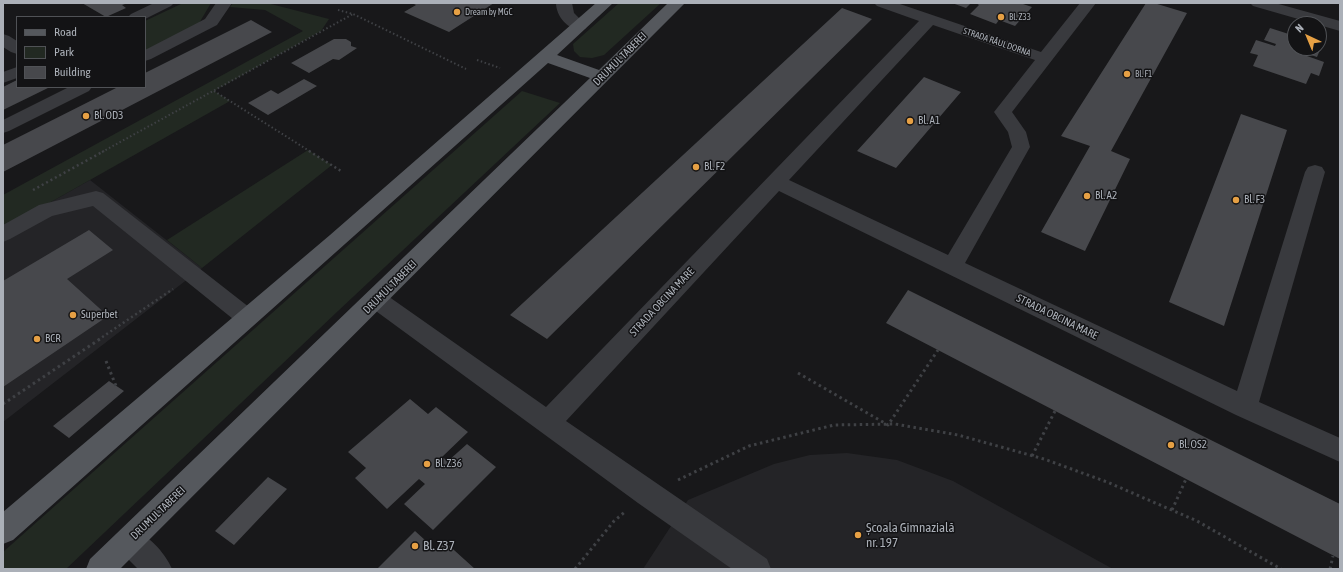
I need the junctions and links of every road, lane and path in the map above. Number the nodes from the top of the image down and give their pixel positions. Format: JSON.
{"nodes":[{"id":1,"x":166,"y":3,"type":"edge"},
{"id":2,"x":224,"y":3,"type":"edge"},
{"id":3,"x":564,"y":3,"type":"edge"},
{"id":4,"x":605,"y":3,"type":"edge"},
{"id":5,"x":678,"y":3,"type":"edge"},
{"id":6,"x":882,"y":3,"type":"edge"},
{"id":7,"x":1088,"y":3,"type":"edge"},
{"id":8,"x":1258,"y":3,"type":"edge"},
{"id":9,"x":338,"y":10,"type":"dead end"},
{"id":10,"x":353,"y":14,"type":"junction"},
{"id":11,"x":138,"y":16,"type":"edge"},
{"id":12,"x":930,"y":19,"type":"junction"},
{"id":13,"x":579,"y":26,"type":"junction"},
{"id":14,"x":1340,"y":26,"type":"edge"},
{"id":15,"x":3,"y":39,"type":"edge"},
{"id":16,"x":16,"y":48,"type":"edge"},
{"id":17,"x":146,"y":55,"type":"edge"},
{"id":18,"x":545,"y":56,"type":"junction"},
{"id":19,"x":1044,"y":58,"type":"junction"},
{"id":20,"x":466,"y":69,"type":"dead end"},
{"id":21,"x":16,"y":72,"type":"edge"},
{"id":22,"x":602,"y":77,"type":"junction"},
{"id":23,"x":3,"y":78,"type":"edge"},
{"id":24,"x":81,"y":88,"type":"edge"},
{"id":25,"x":213,"y":91,"type":"junction"},
{"id":26,"x":3,"y":127,"type":"edge"},
{"id":27,"x":341,"y":170,"type":"dead end"},
{"id":28,"x":1315,"y":172,"type":"dead end"},
{"id":29,"x":776,"y":182,"type":"junction"},
{"id":30,"x":30,"y":192,"type":"dead end"},
{"id":31,"x":3,"y":234,"type":"edge"},
{"id":32,"x":952,"y":266,"type":"junction"},
{"id":33,"x":193,"y":275,"type":"junction"},
{"id":34,"x":376,"y":300,"type":"junction"},
{"id":35,"x":246,"y":317,"type":"junction"},
{"id":36,"x":938,"y":350,"type":"dead end"},
{"id":37,"x":106,"y":361,"type":"dead end"},
{"id":38,"x":798,"y":373,"type":"dead end"},
{"id":39,"x":116,"y":386,"type":"dead end"},
{"id":40,"x":3,"y":404,"type":"edge"},
{"id":41,"x":1245,"y":408,"type":"junction"},
{"id":42,"x":1055,"y":411,"type":"dead end"},
{"id":43,"x":548,"y":422,"type":"junction"},
{"id":44,"x":888,"y":425,"type":"junction"},
{"id":45,"x":1340,"y":450,"type":"edge"},
{"id":46,"x":1032,"y":456,"type":"junction"},
{"id":47,"x":1186,"y":479,"type":"dead end"},
{"id":48,"x":648,"y":494,"type":"junction"},
{"id":49,"x":1172,"y":510,"type":"junction"},
{"id":50,"x":3,"y":530,"type":"edge"},
{"id":51,"x":130,"y":541,"type":"junction"},
{"id":52,"x":1333,"y":556,"type":"dead end"},
{"id":53,"x":100,"y":569,"type":"edge"},
{"id":54,"x":158,"y":569,"type":"edge"},
{"id":55,"x":575,"y":569,"type":"edge"},
{"id":56,"x":757,"y":569,"type":"edge"},
{"id":57,"x":1281,"y":569,"type":"edge"},
{"id":58,"x":1330,"y":569,"type":"edge"}],
"edges":[{"from":1,"to":11,"type":"street"},
{"from":2,"to":17,"type":"street"},
{"from":3,"to":13,"type":"street"},
{"from":4,"to":13,"type":"main road"},
{"from":5,"to":22,"type":"main road","name":"DRUMUL TABEREI"},
{"from":6,"to":12,"type":"street","name":"STRADA RÂUL DORNA"},
{"from":7,"to":19,"type":"street","name":"STRADA RÂUL DORNA"},
{"from":8,"to":14,"type":"street"},
{"from":9,"to":10,"type":"path"},
{"from":10,"to":20,"type":"path"},
{"from":10,"to":25,"type":"path"},
{"from":12,"to":19,"type":"street","name":"STRADA RÂUL DORNA"},
{"from":12,"to":29,"type":"street","name":"STRADA OBCINA MARE"},
{"from":13,"to":18,"type":"main road"},
{"from":15,"to":16,"type":"street"},
{"from":18,"to":22,"type":"main road"},
{"from":18,"to":35,"type":"main road"},
{"from":19,"to":32,"type":"street"},
{"from":21,"to":23,"type":"street"},
{"from":22,"to":34,"type":"main road","name":"DRUMUL TABEREI"},
{"from":24,"to":26,"type":"street"},
{"from":25,"to":27,"type":"path"},
{"from":25,"to":30,"type":"path"},
{"from":28,"to":41,"type":"street"},
{"from":29,"to":32,"type":"street","name":"STRADA OBCINA MARE"},
{"from":29,"to":43,"type":"street","name":"STRADA OBCINA MARE"},
{"from":31,"to":33,"type":"street"},
{"from":32,"to":41,"type":"street","name":"STRADA OBCINA MARE"},
{"from":33,"to":35,"type":"street"},
{"from":33,"to":40,"type":"path"},
{"from":34,"to":43,"type":"street"},
{"from":34,"to":51,"type":"main road","name":"DRUMUL TABEREI"},
{"from":35,"to":50,"type":"main road"},
{"from":36,"to":44,"type":"path"},
{"from":37,"to":39,"type":"path"},
{"from":38,"to":44,"type":"path"},
{"from":41,"to":45,"type":"street","name":"STRADA OBCINA MARE"},
{"from":42,"to":46,"type":"path"},
{"from":43,"to":48,"type":"street"},
{"from":44,"to":46,"type":"path"},
{"from":44,"to":48,"type":"path"},
{"from":46,"to":49,"type":"path"},
{"from":47,"to":49,"type":"path"},
{"from":48,"to":55,"type":"path"},
{"from":48,"to":56,"type":"street"},
{"from":49,"to":57,"type":"path"},
{"from":51,"to":53,"type":"main road","name":"DRUMUL TABEREI"},
{"from":51,"to":54,"type":"street"},
{"from":52,"to":58,"type":"path"}]}
